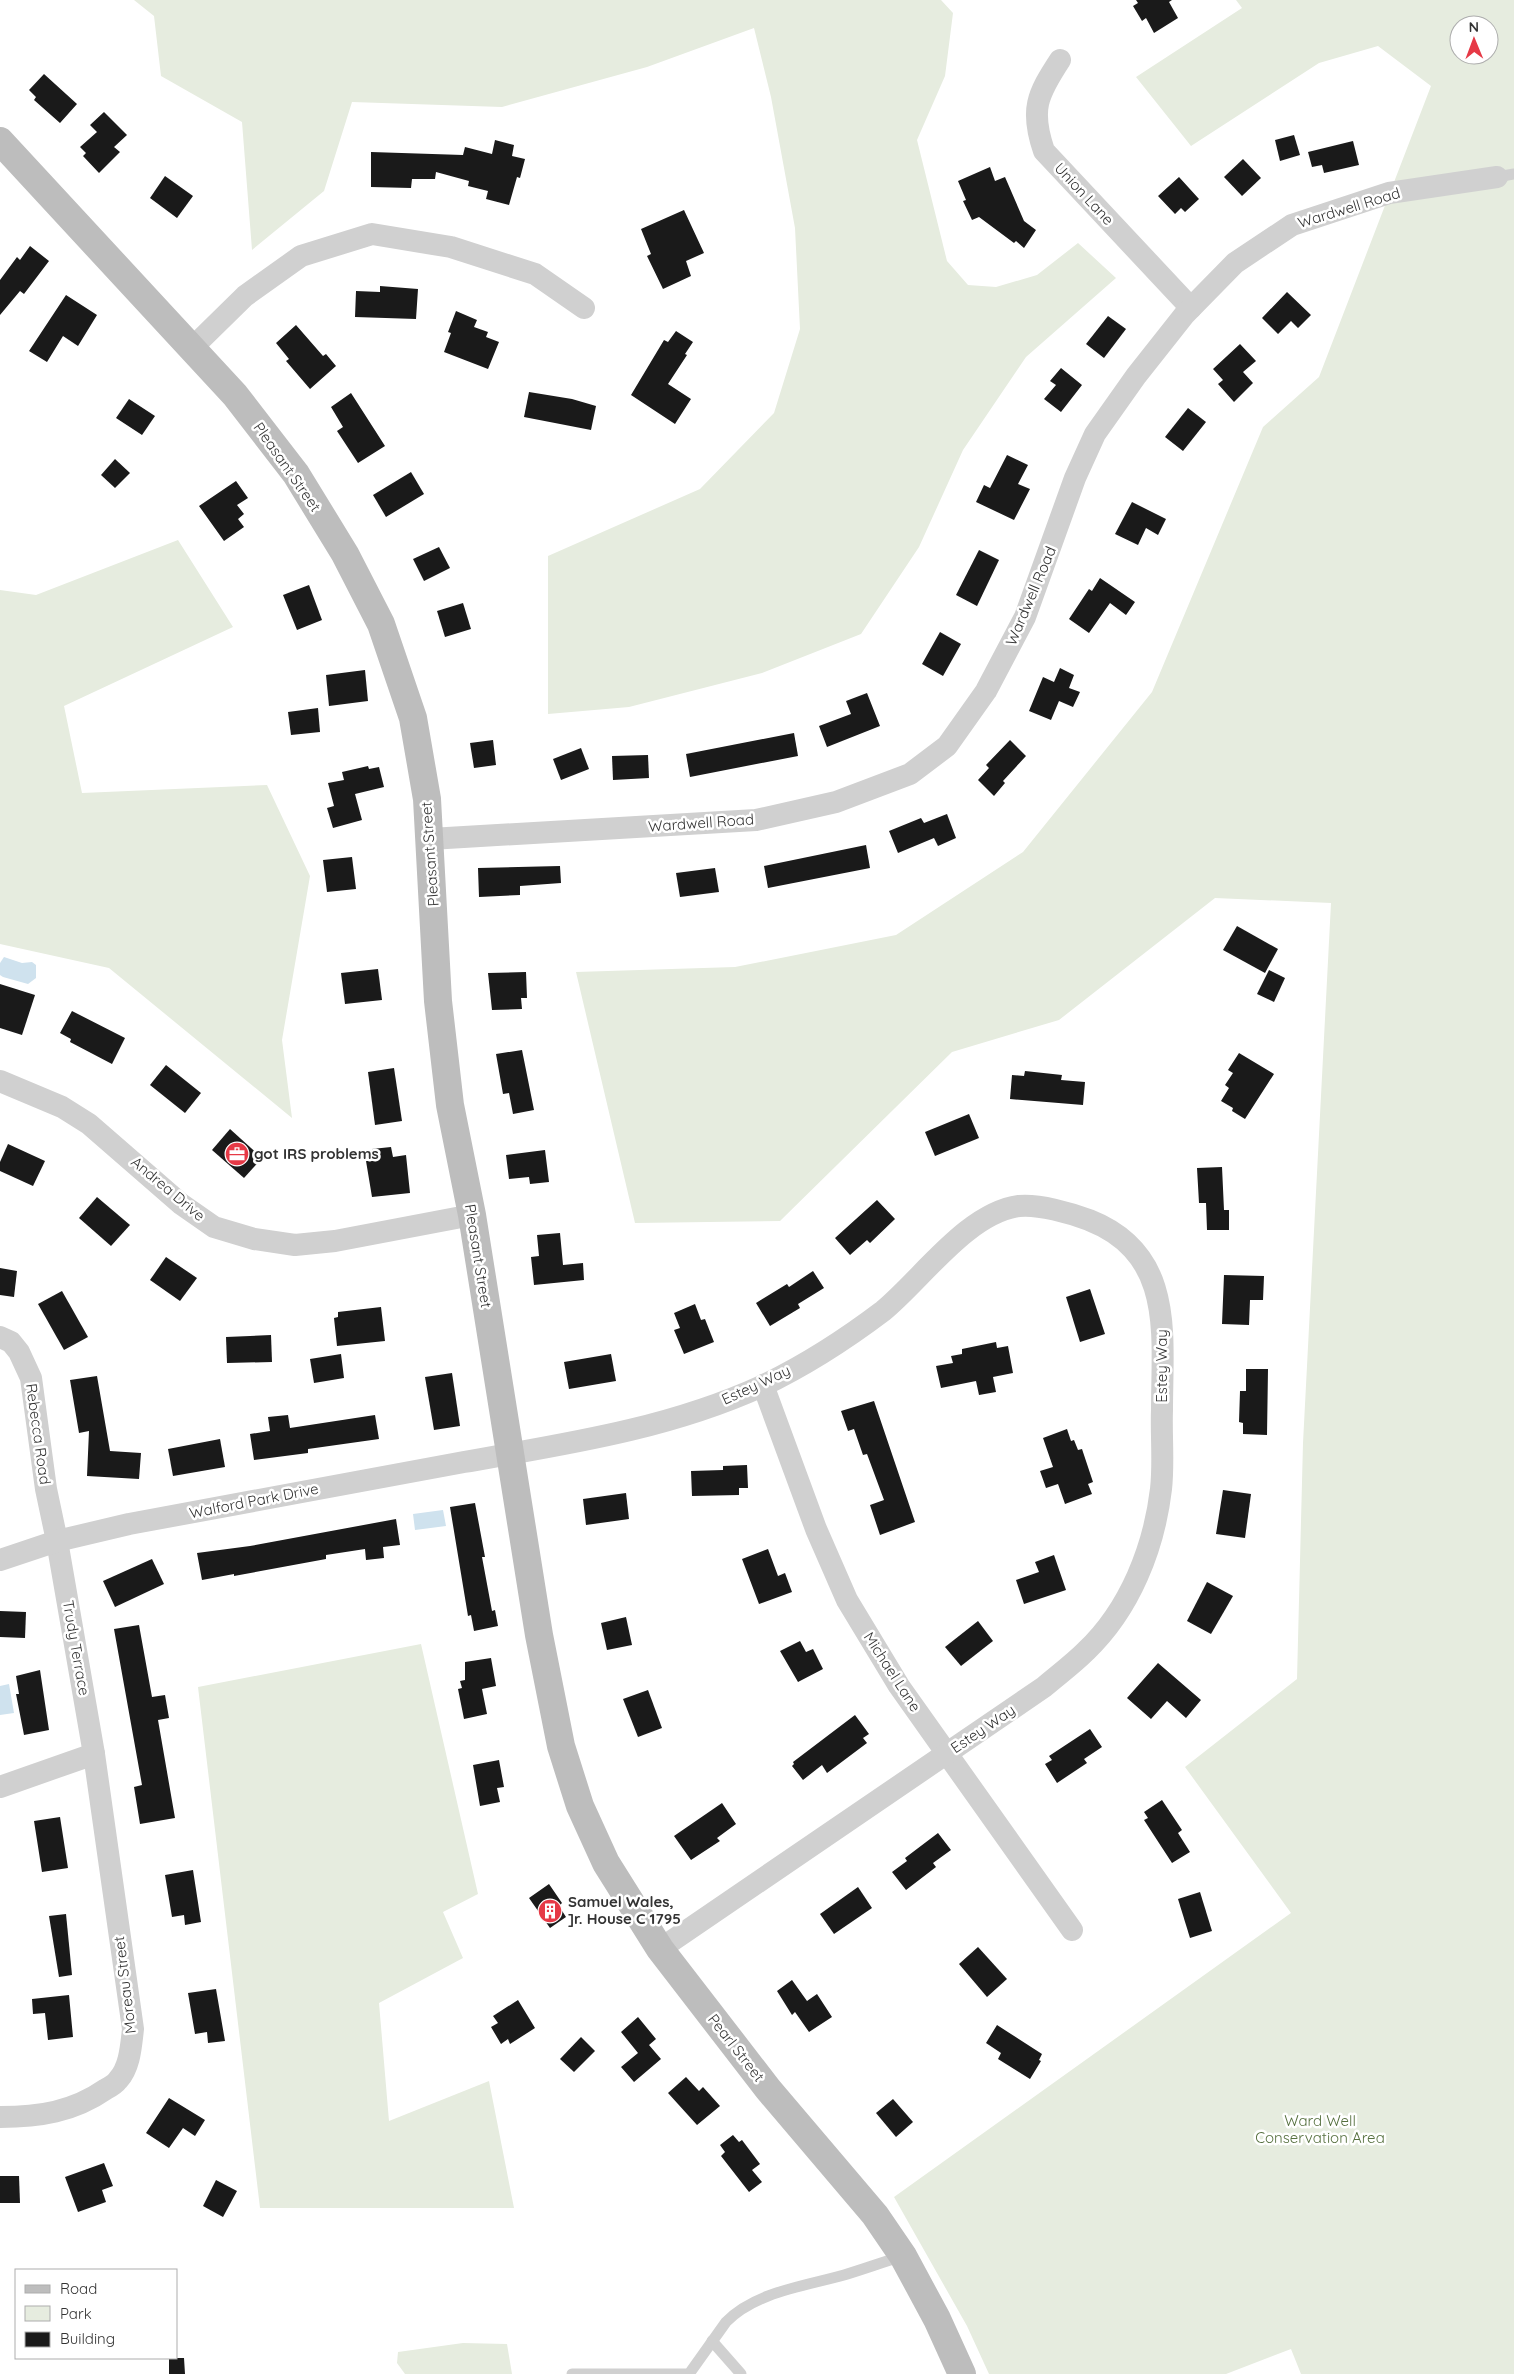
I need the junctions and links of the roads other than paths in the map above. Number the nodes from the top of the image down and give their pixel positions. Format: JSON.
{"nodes":[{"id":1,"x":1060,"y":60,"type":"dead end"},
{"id":2,"x":0,"y":141,"type":"edge"},
{"id":3,"x":1505,"y":176,"type":"edge"},
{"id":4,"x":584,"y":308,"type":"dead end"},
{"id":5,"x":1191,"y":308,"type":"junction"},
{"id":6,"x":192,"y":348,"type":"junction"},
{"id":7,"x":430,"y":839,"type":"junction"},
{"id":8,"x":0,"y":1081,"type":"edge"},
{"id":9,"x":472,"y":1216,"type":"junction"},
{"id":10,"x":0,"y":1337,"type":"edge"},
{"id":11,"x":763,"y":1386,"type":"junction"},
{"id":12,"x":511,"y":1454,"type":"junction"},
{"id":13,"x":58,"y":1541,"type":"junction"},
{"id":14,"x":0,"y":1560,"type":"edge"},
{"id":15,"x":552,"y":1700,"type":"joint"},
{"id":16,"x":947,"y":1753,"type":"junction"},
{"id":17,"x":94,"y":1754,"type":"junction"},
{"id":18,"x":0,"y":1787,"type":"edge"},
{"id":19,"x":107,"y":1851,"type":"joint"},
{"id":20,"x":1072,"y":1930,"type":"dead end"},
{"id":21,"x":660,"y":1950,"type":"junction"},
{"id":22,"x":0,"y":2117,"type":"edge"},
{"id":23,"x":903,"y":2256,"type":"junction"},
{"id":24,"x":712,"y":2341,"type":"junction"},
{"id":25,"x":572,"y":2374,"type":"edge"},
{"id":26,"x":689,"y":2374,"type":"edge"},
{"id":27,"x":741,"y":2374,"type":"edge"},
{"id":28,"x":962,"y":2374,"type":"edge"}],
"edges":[{"from":1,"to":5,"type":"street","name":"Union Lane"},
{"from":2,"to":6,"type":"main road","name":"Pleasant Street"},
{"from":3,"to":5,"type":"street","name":"Wardwell Road"},
{"from":4,"to":6,"type":"street"},
{"from":5,"to":7,"type":"street","name":"Wardwell Road"},
{"from":6,"to":7,"type":"main road","name":"Pleasant Street"},
{"from":7,"to":9,"type":"main road","name":"Pleasant Street"},
{"from":8,"to":9,"type":"street","name":"Andrea Drive"},
{"from":9,"to":12,"type":"main road","name":"Pleasant Street"},
{"from":10,"to":13,"type":"street","name":"Rebecca Road"},
{"from":11,"to":12,"type":"street","name":"Estey Way"},
{"from":11,"to":16,"type":"street","name":"Michael Lane"},
{"from":11,"to":16,"type":"street","name":"Estey Way"},
{"from":12,"to":13,"type":"street","name":"Walford Park Drive"},
{"from":12,"to":15,"type":"main road","name":"Pleasant Street"},
{"from":13,"to":14,"type":"street","name":"Walford Park Drive"},
{"from":13,"to":17,"type":"street","name":"Trudy Terrace"},
{"from":15,"to":21,"type":"main road","name":"Pearl Street"},
{"from":16,"to":20,"type":"street","name":"Michael Lane"},
{"from":16,"to":21,"type":"street","name":"Estey Way"},
{"from":17,"to":18,"type":"street"},
{"from":17,"to":19,"type":"street","name":"Trudy Terrace"},
{"from":19,"to":22,"type":"street","name":"Moreau Street"},
{"from":21,"to":23,"type":"main road","name":"Pearl Street"},
{"from":23,"to":24,"type":"lane"},
{"from":23,"to":28,"type":"main road","name":"Pearl Street"},
{"from":24,"to":26,"type":"lane"},
{"from":24,"to":27,"type":"lane"},
{"from":25,"to":26,"type":"lane"}]}
